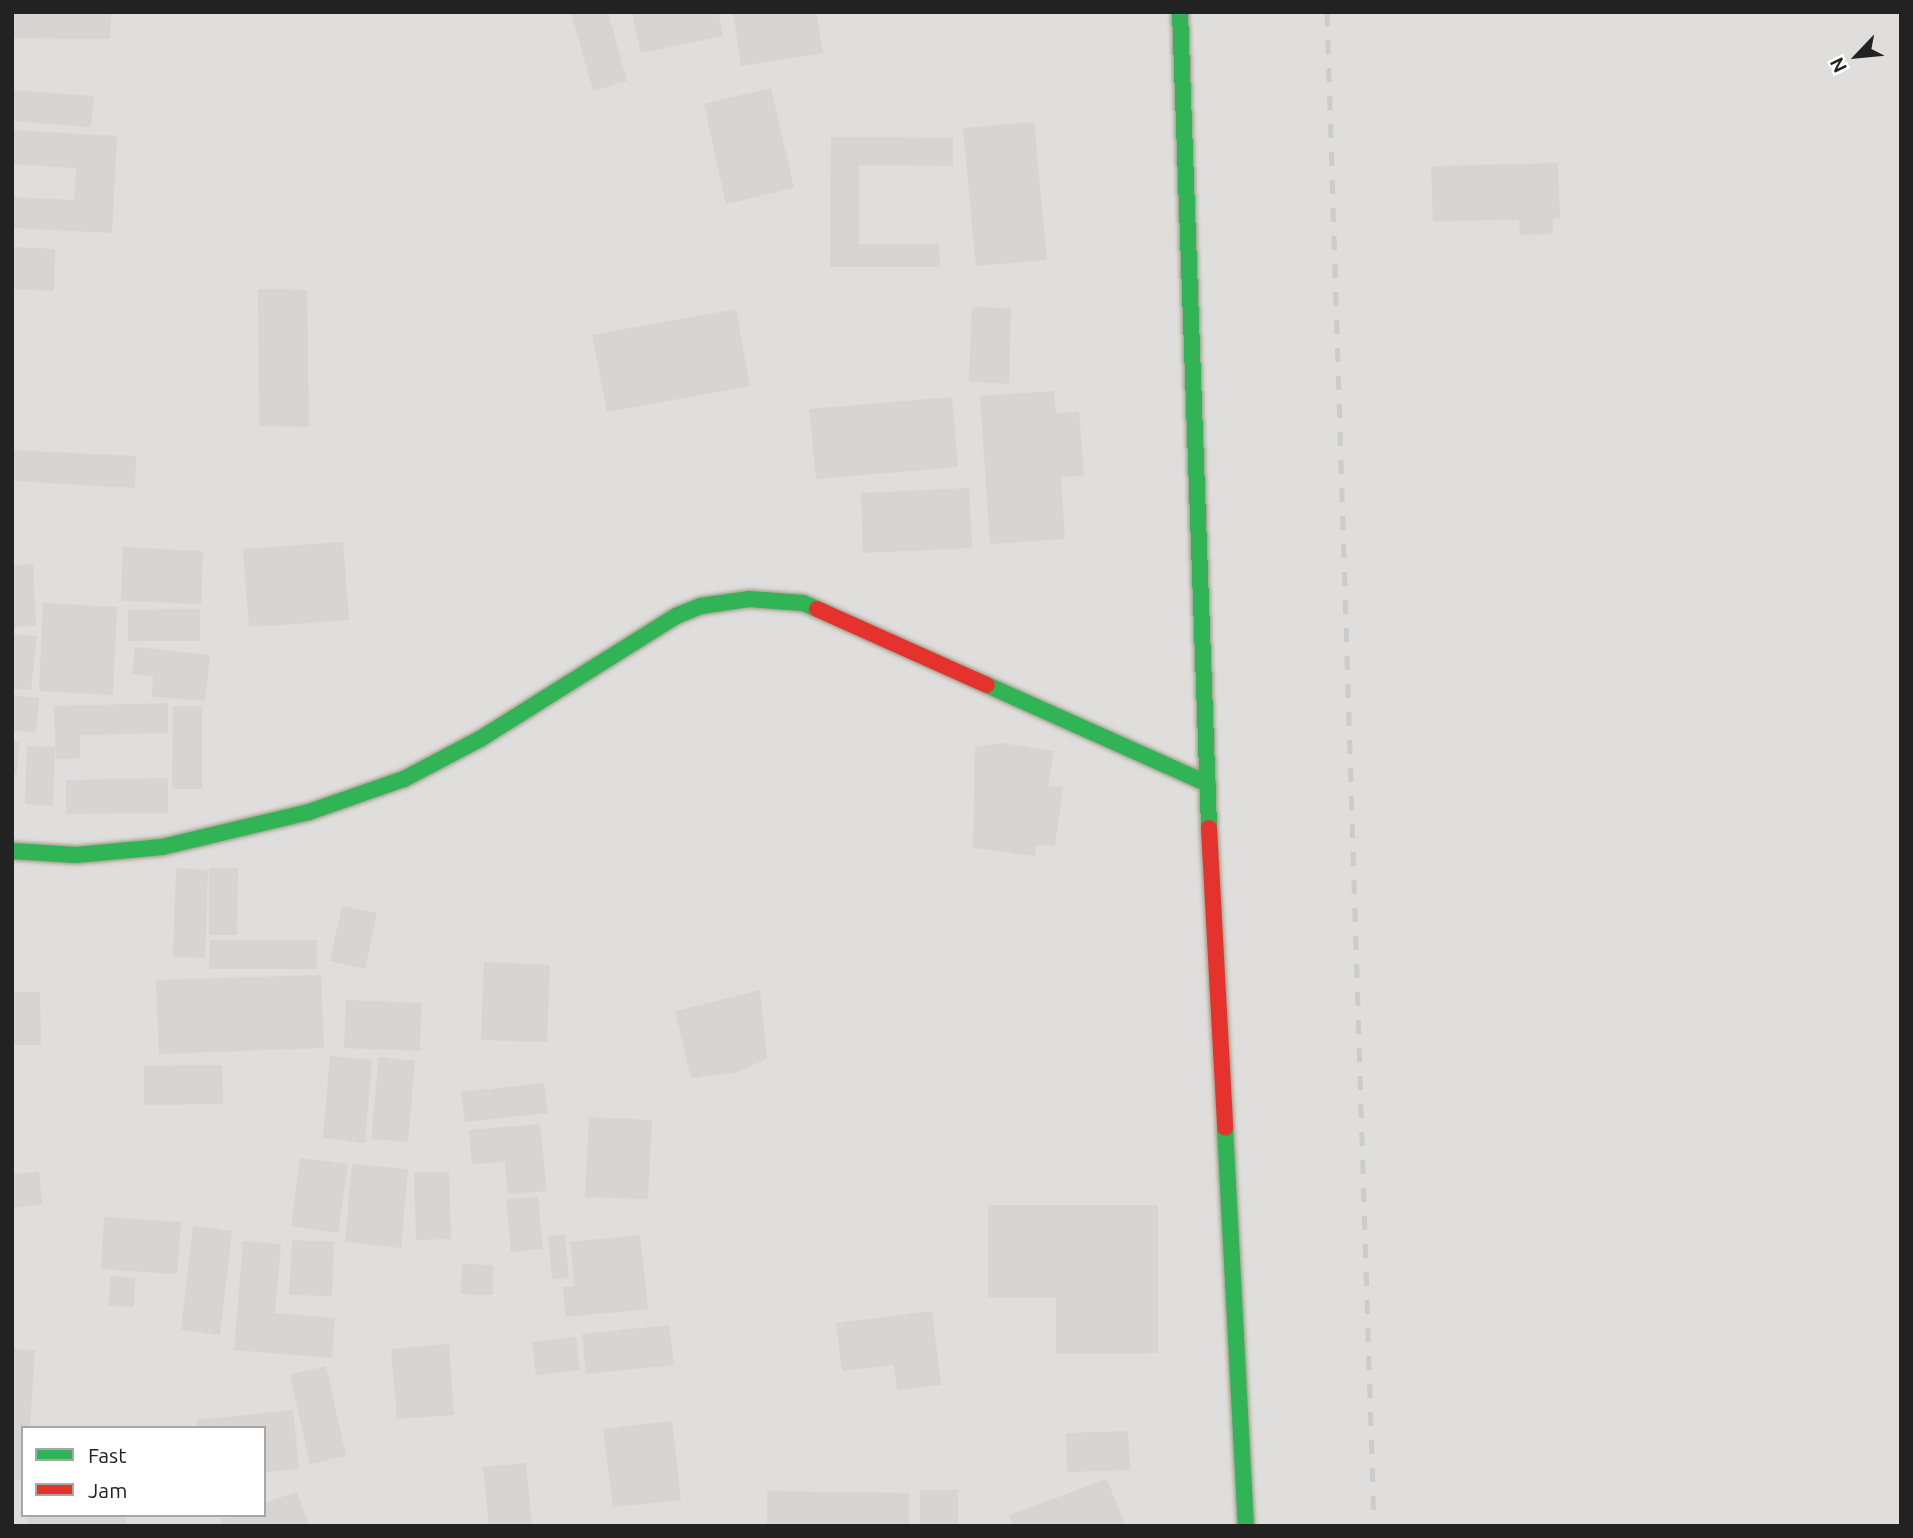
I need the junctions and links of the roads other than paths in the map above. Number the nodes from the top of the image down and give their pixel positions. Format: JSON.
{"nodes":[{"id":1,"x":1180,"y":12,"type":"edge"},
{"id":2,"x":1208,"y":784,"type":"junction"},
{"id":3,"x":12,"y":851,"type":"edge"},
{"id":4,"x":1246,"y":1526,"type":"edge"}],
"edges":[{"from":1,"to":2,"type":"street"},
{"from":2,"to":3,"type":"street"},
{"from":2,"to":4,"type":"street"}]}
